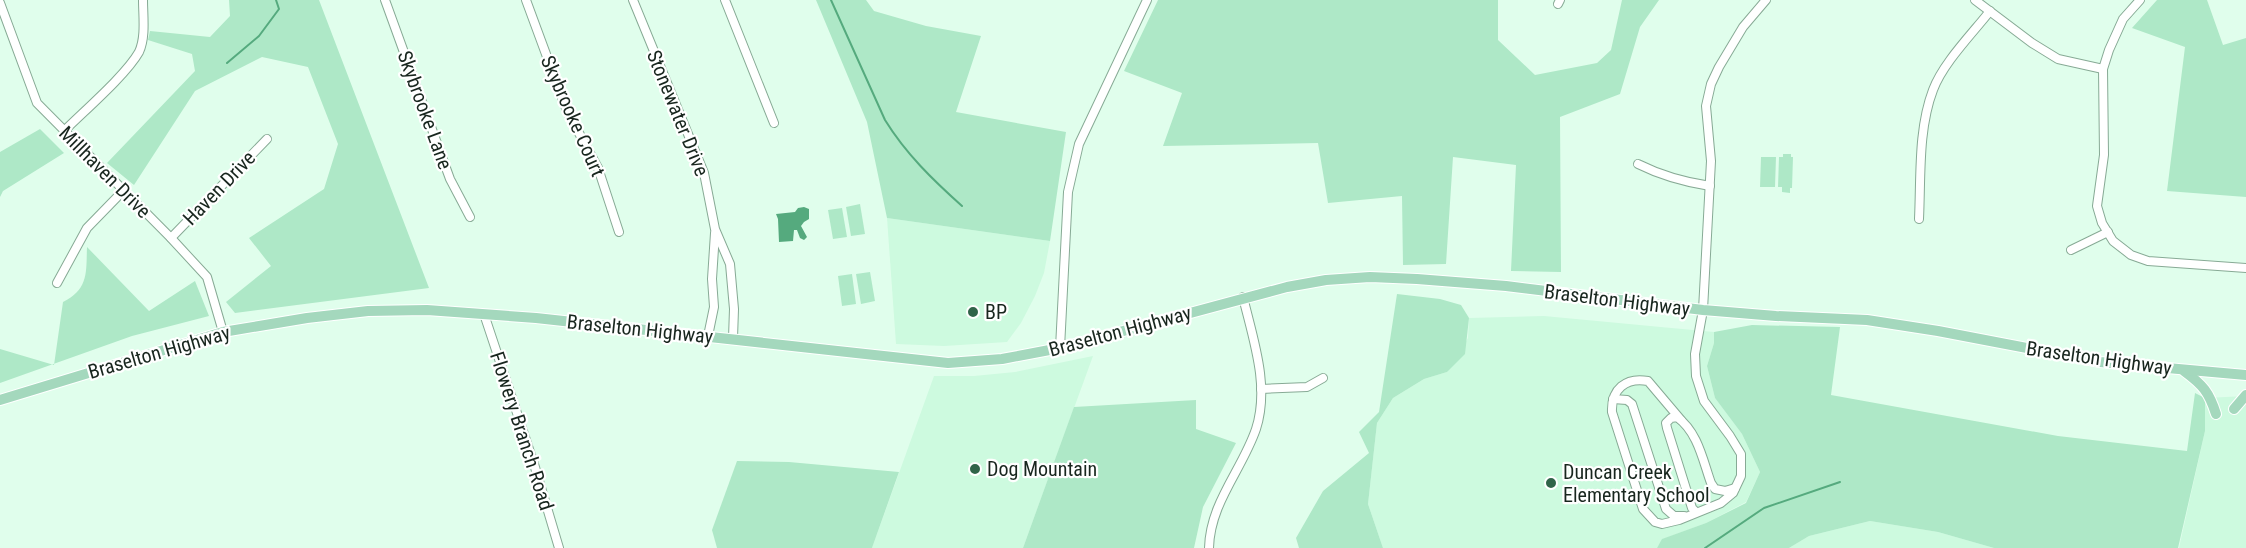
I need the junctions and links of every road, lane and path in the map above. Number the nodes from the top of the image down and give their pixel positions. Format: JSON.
{"nodes":[{"id":1,"x":143,"y":0,"type":"edge"},
{"id":2,"x":385,"y":0,"type":"edge"},
{"id":3,"x":526,"y":0,"type":"edge"},
{"id":4,"x":633,"y":0,"type":"edge"},
{"id":5,"x":724,"y":0,"type":"edge"},
{"id":6,"x":1147,"y":0,"type":"edge"},
{"id":7,"x":1766,"y":0,"type":"edge"},
{"id":8,"x":1975,"y":0,"type":"edge"},
{"id":9,"x":2140,"y":0,"type":"edge"},
{"id":10,"x":0,"y":3,"type":"edge"},
{"id":11,"x":1990,"y":11,"type":"junction"},
{"id":12,"x":2103,"y":69,"type":"junction"},
{"id":13,"x":774,"y":123,"type":"dead end"},
{"id":14,"x":64,"y":131,"type":"junction"},
{"id":15,"x":267,"y":139,"type":"dead end"},
{"id":16,"x":1638,"y":164,"type":"dead end"},
{"id":17,"x":1710,"y":186,"type":"junction"},
{"id":18,"x":124,"y":190,"type":"junction"},
{"id":19,"x":470,"y":217,"type":"dead end"},
{"id":20,"x":1919,"y":219,"type":"dead end"},
{"id":21,"x":715,"y":229,"type":"junction"},
{"id":22,"x":619,"y":232,"type":"dead end"},
{"id":23,"x":2108,"y":232,"type":"junction"},
{"id":24,"x":171,"y":238,"type":"junction"},
{"id":25,"x":2071,"y":250,"type":"dead end"},
{"id":26,"x":2246,"y":268,"type":"edge"},
{"id":27,"x":57,"y":283,"type":"dead end"},
{"id":28,"x":1243,"y":297,"type":"junction"},
{"id":29,"x":1703,"y":310,"type":"junction"},
{"id":30,"x":484,"y":314,"type":"junction"},
{"id":31,"x":223,"y":332,"type":"junction"},
{"id":32,"x":708,"y":336,"type":"junction"},
{"id":33,"x":733,"y":338,"type":"junction"},
{"id":34,"x":1059,"y":348,"type":"junction"},
{"id":35,"x":2184,"y":370,"type":"junction"},
{"id":36,"x":2246,"y":375,"type":"edge"},
{"id":37,"x":1323,"y":378,"type":"dead end"},
{"id":38,"x":1261,"y":389,"type":"junction"},
{"id":39,"x":2246,"y":395,"type":"edge"},
{"id":40,"x":1613,"y":399,"type":"junction"},
{"id":41,"x":0,"y":400,"type":"edge"},
{"id":42,"x":2234,"y":409,"type":"dead end"},
{"id":43,"x":2216,"y":414,"type":"dead end"},
{"id":44,"x":1681,"y":420,"type":"junction"},
{"id":45,"x":1735,"y":488,"type":"junction"},
{"id":46,"x":1696,"y":512,"type":"junction"},
{"id":47,"x":1683,"y":518,"type":"junction"},
{"id":48,"x":559,"y":548,"type":"edge"},
{"id":49,"x":1209,"y":548,"type":"edge"}],
"edges":[{"from":1,"to":14,"type":"street"},
{"from":2,"to":19,"type":"street","name":"Skybrooke Lane"},
{"from":3,"to":22,"type":"street","name":"Skybrooke Court"},
{"from":4,"to":21,"type":"street","name":"Stonewater Drive"},
{"from":5,"to":13,"type":"street"},
{"from":6,"to":34,"type":"street"},
{"from":7,"to":17,"type":"street"},
{"from":8,"to":11,"type":"street"},
{"from":9,"to":12,"type":"street"},
{"from":10,"to":14,"type":"street","name":"Millhaven Drive"},
{"from":11,"to":12,"type":"street"},
{"from":11,"to":20,"type":"street"},
{"from":12,"to":23,"type":"street"},
{"from":14,"to":18,"type":"street","name":"Millhaven Drive"},
{"from":15,"to":24,"type":"street","name":"Haven Drive"},
{"from":16,"to":17,"type":"street"},
{"from":17,"to":29,"type":"street"},
{"from":18,"to":24,"type":"street","name":"Millhaven Drive"},
{"from":18,"to":27,"type":"street"},
{"from":21,"to":32,"type":"street","name":"Stonewater Drive"},
{"from":21,"to":33,"type":"street","name":"Stonewater Drive"},
{"from":23,"to":25,"type":"street"},
{"from":23,"to":26,"type":"street"},
{"from":24,"to":31,"type":"street","name":"Millhaven Drive"},
{"from":28,"to":29,"type":"main road","name":"Braselton Highway"},
{"from":28,"to":34,"type":"main road","name":"Braselton Highway"},
{"from":28,"to":38,"type":"street"},
{"from":29,"to":35,"type":"main road","name":"Braselton Highway"},
{"from":29,"to":45,"type":"street"},
{"from":30,"to":31,"type":"main road","name":"Braselton Highway"},
{"from":30,"to":32,"type":"main road","name":"Braselton Highway"},
{"from":30,"to":48,"type":"street","name":"Flowery Branch Road"},
{"from":31,"to":41,"type":"main road","name":"Braselton Highway"},
{"from":32,"to":33,"type":"main road","name":"Braselton Highway"},
{"from":33,"to":34,"type":"main road","name":"Braselton Highway"},
{"from":35,"to":36,"type":"main road","name":"Braselton Highway"},
{"from":35,"to":43,"type":"main road"},
{"from":37,"to":38,"type":"street"},
{"from":38,"to":49,"type":"street"},
{"from":39,"to":42,"type":"main road"},
{"from":40,"to":44,"type":"street"},
{"from":40,"to":47,"type":"street"},
{"from":40,"to":47,"type":"street"},
{"from":44,"to":45,"type":"street"},
{"from":44,"to":46,"type":"street"},
{"from":45,"to":46,"type":"street"},
{"from":46,"to":47,"type":"street"}]}
